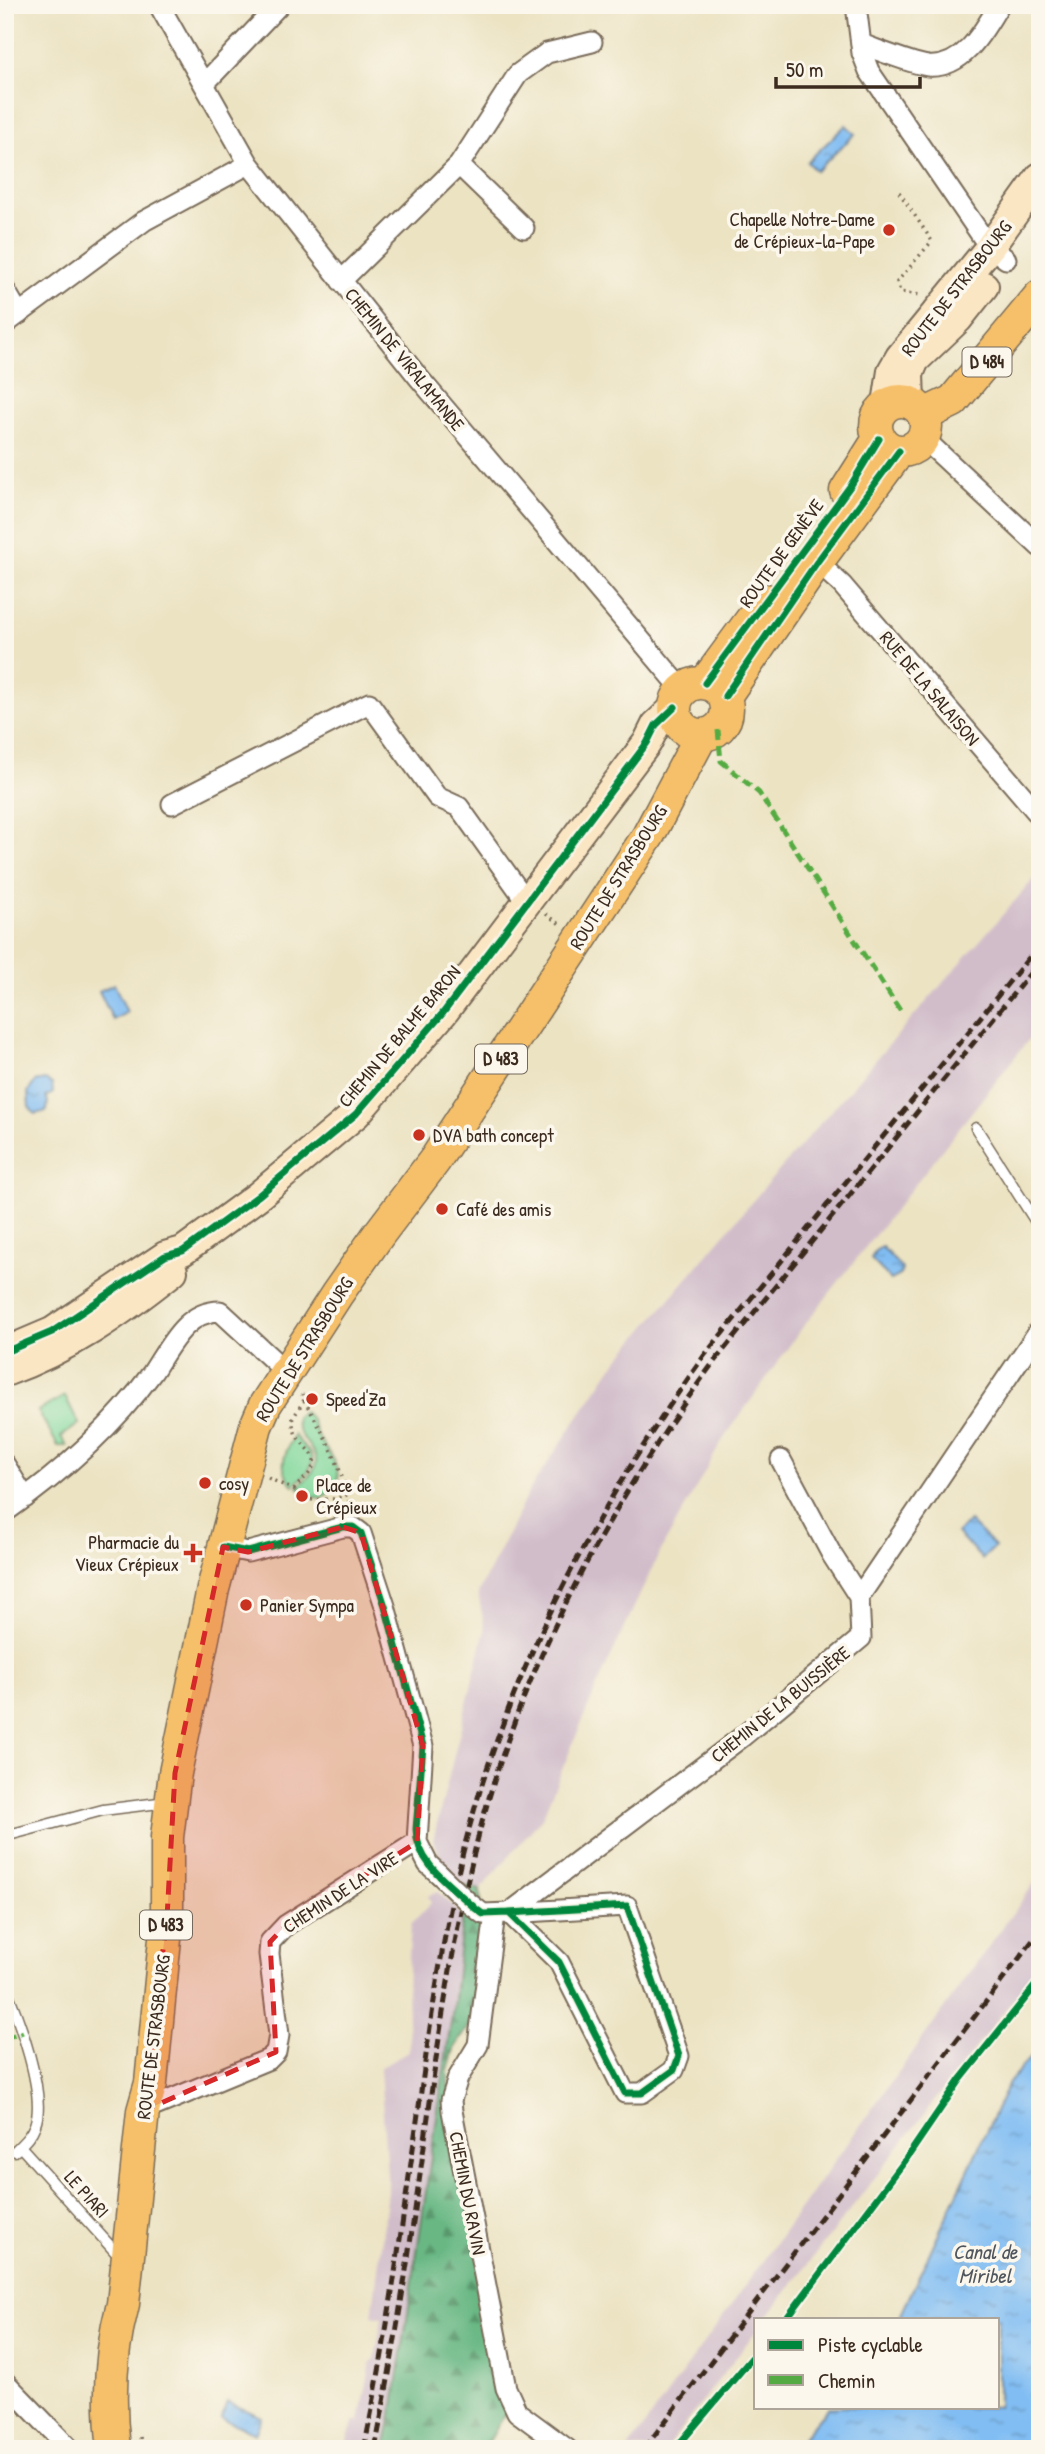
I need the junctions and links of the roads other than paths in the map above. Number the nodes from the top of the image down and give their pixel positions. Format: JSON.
{"nodes":[{"id":1,"x":159,"y":5,"type":"edge"},
{"id":2,"x":279,"y":5,"type":"edge"},
{"id":3,"x":856,"y":5,"type":"edge"},
{"id":4,"x":999,"y":5,"type":"edge"},
{"id":5,"x":592,"y":42,"type":"dead end"},
{"id":6,"x":861,"y":44,"type":"junction"},
{"id":7,"x":204,"y":84,"type":"junction"},
{"id":8,"x":249,"y":164,"type":"junction"},
{"id":9,"x":459,"y":165,"type":"junction"},
{"id":10,"x":1040,"y":177,"type":"edge"},
{"id":11,"x":1040,"y":201,"type":"edge"},
{"id":12,"x":524,"y":228,"type":"dead end"},
{"id":13,"x":998,"y":253,"type":"junction"},
{"id":14,"x":341,"y":281,"type":"junction"},
{"id":15,"x":5,"y":290,"type":"edge"},
{"id":16,"x":1040,"y":296,"type":"edge"},
{"id":17,"x":12,"y":319,"type":"edge"},
{"id":18,"x":904,"y":425,"type":"junction"},
{"id":19,"x":1040,"y":547,"type":"edge"},
{"id":20,"x":817,"y":562,"type":"junction"},
{"id":21,"x":695,"y":707,"type":"junction"},
{"id":22,"x":173,"y":804,"type":"dead end"},
{"id":23,"x":1040,"y":816,"type":"edge"},
{"id":24,"x":536,"y":907,"type":"junction"},
{"id":25,"x":976,"y":1128,"type":"dead end"},
{"id":26,"x":1040,"y":1228,"type":"edge"},
{"id":27,"x":183,"y":1251,"type":"junction"},
{"id":28,"x":1040,"y":1329,"type":"edge"},
{"id":29,"x":5,"y":1352,"type":"edge"},
{"id":30,"x":5,"y":1372,"type":"edge"},
{"id":31,"x":292,"y":1379,"type":"junction"},
{"id":32,"x":781,"y":1460,"type":"dead end"},
{"id":33,"x":5,"y":1465,"type":"edge"},
{"id":34,"x":25,"y":1498,"type":"junction"},
{"id":35,"x":5,"y":1512,"type":"edge"},
{"id":36,"x":223,"y":1548,"type":"junction"},
{"id":37,"x":859,"y":1597,"type":"junction"},
{"id":38,"x":171,"y":1802,"type":"junction"},
{"id":39,"x":5,"y":1836,"type":"edge"},
{"id":40,"x":417,"y":1842,"type":"junction"},
{"id":41,"x":502,"y":1914,"type":"junction"},
{"id":42,"x":5,"y":1987,"type":"edge"},
{"id":43,"x":143,"y":2111,"type":"junction"},
{"id":44,"x":127,"y":2265,"type":"junction"},
{"id":45,"x":124,"y":2305,"type":"junction"},
{"id":46,"x":5,"y":2382,"type":"edge"},
{"id":47,"x":70,"y":2449,"type":"edge"},
{"id":48,"x":114,"y":2449,"type":"edge"},
{"id":49,"x":134,"y":2449,"type":"edge"},
{"id":50,"x":566,"y":2449,"type":"edge"}],
"edges":[{"from":1,"to":7,"type":"street","name":"CHEMIN DE VIRALAMANDE"},
{"from":2,"to":7,"type":"street"},
{"from":3,"to":6,"type":"street"},
{"from":4,"to":6,"type":"street"},
{"from":5,"to":9,"type":"street"},
{"from":6,"to":13,"type":"street"},
{"from":7,"to":8,"type":"street","name":"CHEMIN DE VIRALAMANDE"},
{"from":8,"to":14,"type":"street","name":"CHEMIN DE VIRALAMANDE"},
{"from":8,"to":17,"type":"street"},
{"from":9,"to":12,"type":"street"},
{"from":9,"to":14,"type":"street"},
{"from":10,"to":13,"type":"street","name":"ROUTE DE STRASBOURG"},
{"from":11,"to":13,"type":"street","name":"ROUTE DE STRASBOURG"},
{"from":13,"to":18,"type":"street","name":"ROUTE DE STRASBOURG"},
{"from":14,"to":21,"type":"street","name":"CHEMIN DE VIRALAMANDE"},
{"from":15,"to":17,"type":"street"},
{"from":16,"to":18,"type":"main road","name":"ROUTE DE GENÈVE","number":"D 484"},
{"from":18,"to":19,"type":"street"},
{"from":18,"to":20,"type":"main road","name":"ROUTE DE GENÈVE","number":"D 483"},
{"from":18,"to":21,"type":"main road","name":"ROUTE DE GENÈVE","number":"D 483"},
{"from":20,"to":21,"type":"main road","name":"ROUTE DE GENÈVE","number":"D 483"},
{"from":20,"to":23,"type":"street","name":"RUE DE LA SALAISON"},
{"from":21,"to":24,"type":"street","name":"CHEMIN DE BALME BARON"},
{"from":21,"to":31,"type":"main road","name":"ROUTE DE STRASBOURG","number":"D 483"},
{"from":22,"to":24,"type":"street"},
{"from":24,"to":27,"type":"street","name":"CHEMIN DE BALME BARON"},
{"from":25,"to":26,"type":"lane"},
{"from":27,"to":29,"type":"street","name":"CHEMIN DE BALME BARON"},
{"from":27,"to":30,"type":"street","name":"CHEMIN DE BALME BARON"},
{"from":28,"to":37,"type":"street"},
{"from":31,"to":34,"type":"street"},
{"from":31,"to":36,"type":"main road","name":"ROUTE DE STRASBOURG","number":"D 483"},
{"from":32,"to":37,"type":"street"},
{"from":33,"to":34,"type":"street"},
{"from":34,"to":35,"type":"street"},
{"from":36,"to":38,"type":"main road","name":"ROUTE DE STRASBOURG","number":"D 483"},
{"from":36,"to":40,"type":"street"},
{"from":37,"to":41,"type":"street","name":"CHEMIN DE LA BUISSIÈRE"},
{"from":38,"to":39,"type":"lane"},
{"from":38,"to":43,"type":"main road","name":"ROUTE DE STRASBOURG","number":"D 483"},
{"from":40,"to":41,"type":"street","bridge":true},
{"from":40,"to":43,"type":"street","name":"CHEMIN DE LA VIRE"},
{"from":41,"to":41,"type":"street"},
{"from":41,"to":50,"type":"street","name":"CHEMIN DU RAVIN"},
{"from":42,"to":44,"type":"lane","name":"LE PIARI"},
{"from":43,"to":44,"type":"main road","name":"ROUTE DE STRASBOURG","number":"D 483"},
{"from":44,"to":45,"type":"main road","name":"ROUTE DE STRASBOURG","number":"D 483"},
{"from":45,"to":48,"type":"main road","name":"ROUTE DE STRASBOURG","number":"D 483"},
{"from":45,"to":49,"type":"main road","name":"ROUTE DE STRASBOURG","number":"D 483"},
{"from":46,"to":47,"type":"street"}]}
